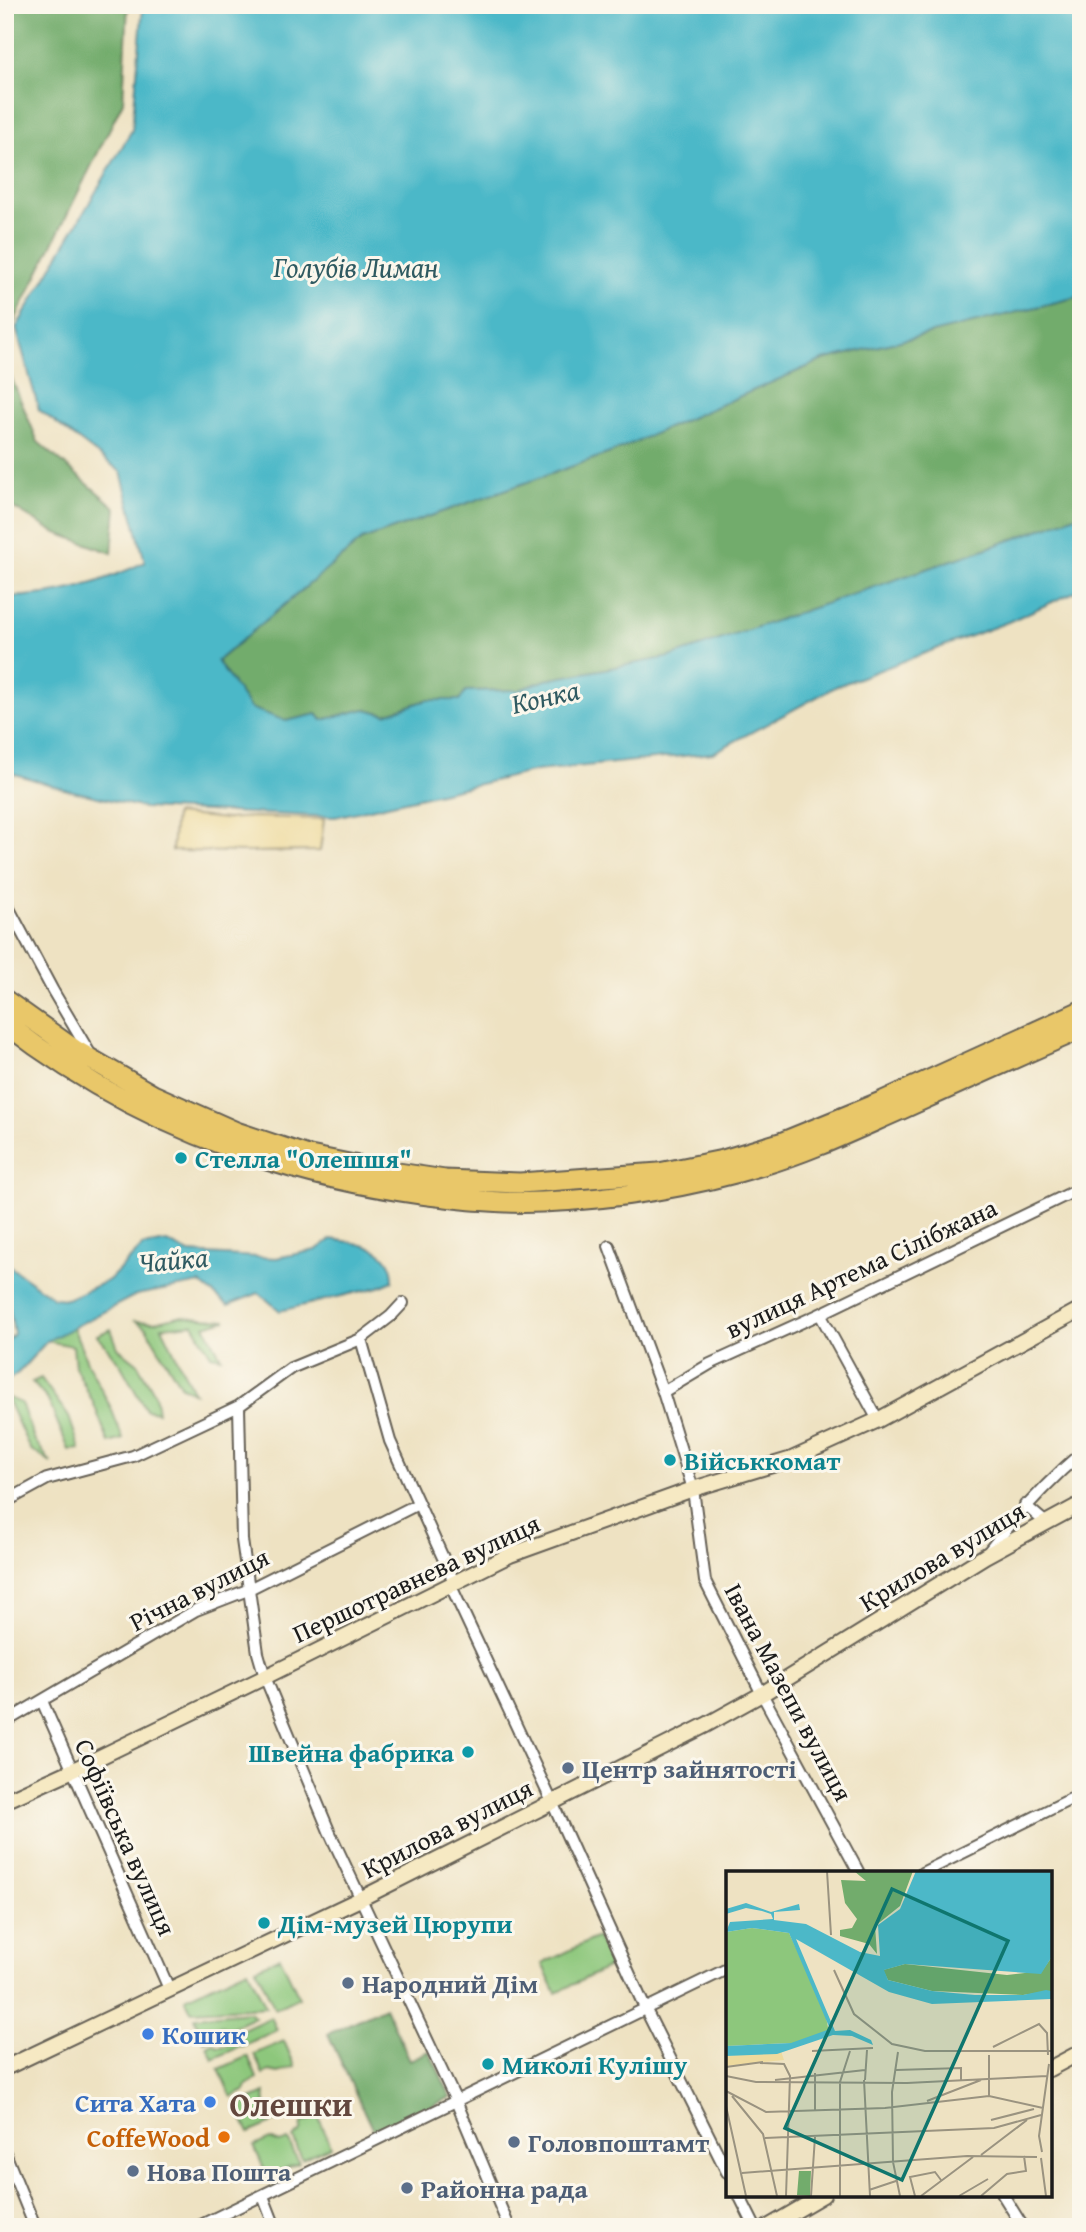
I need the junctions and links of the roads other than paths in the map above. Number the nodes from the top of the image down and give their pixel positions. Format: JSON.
{"nodes":[{"id":1,"x":5,"y":901,"type":"edge"},
{"id":2,"x":5,"y":1000,"type":"edge"},
{"id":3,"x":1081,"y":1011,"type":"edge"},
{"id":4,"x":5,"y":1023,"type":"edge"},
{"id":5,"x":1081,"y":1029,"type":"edge"},
{"id":6,"x":95,"y":1062,"type":"junction"},
{"id":7,"x":1081,"y":1188,"type":"edge"},
{"id":8,"x":609,"y":1246,"type":"dead end"},
{"id":9,"x":403,"y":1303,"type":"dead end"},
{"id":10,"x":1081,"y":1309,"type":"edge"},
{"id":11,"x":820,"y":1314,"type":"junction"},
{"id":12,"x":361,"y":1339,"type":"junction"},
{"id":13,"x":663,"y":1392,"type":"junction"},
{"id":14,"x":239,"y":1406,"type":"junction"},
{"id":15,"x":878,"y":1420,"type":"junction"},
{"id":16,"x":1081,"y":1453,"type":"edge"},
{"id":17,"x":693,"y":1489,"type":"junction"},
{"id":18,"x":5,"y":1502,"type":"edge"},
{"id":19,"x":418,"y":1504,"type":"junction"},
{"id":20,"x":1081,"y":1504,"type":"edge"},
{"id":21,"x":1025,"y":1505,"type":"junction"},
{"id":22,"x":1046,"y":1523,"type":"junction"},
{"id":23,"x":985,"y":1556,"type":"junction"},
{"id":24,"x":452,"y":1583,"type":"junction"},
{"id":25,"x":248,"y":1589,"type":"junction"},
{"id":26,"x":265,"y":1677,"type":"junction"},
{"id":27,"x":762,"y":1694,"type":"junction"},
{"id":28,"x":42,"y":1701,"type":"junction"},
{"id":29,"x":5,"y":1722,"type":"edge"},
{"id":30,"x":71,"y":1772,"type":"junction"},
{"id":31,"x":1081,"y":1794,"type":"edge"},
{"id":32,"x":5,"y":1801,"type":"edge"},
{"id":33,"x":552,"y":1801,"type":"junction"},
{"id":34,"x":858,"y":1871,"type":"edge"},
{"id":35,"x":926,"y":1871,"type":"edge"},
{"id":36,"x":363,"y":1898,"type":"junction"},
{"id":37,"x":726,"y":1969,"type":"edge"},
{"id":38,"x":170,"y":1991,"type":"junction"},
{"id":39,"x":645,"y":2008,"type":"junction"},
{"id":40,"x":1081,"y":2052,"type":"edge"},
{"id":41,"x":5,"y":2068,"type":"edge"},
{"id":42,"x":1051,"y":2068,"type":"edge"},
{"id":43,"x":456,"y":2101,"type":"junction"},
{"id":44,"x":5,"y":2153,"type":"edge"},
{"id":45,"x":726,"y":2170,"type":"edge"},
{"id":46,"x":262,"y":2196,"type":"junction"},
{"id":47,"x":740,"y":2197,"type":"edge"},
{"id":48,"x":820,"y":2197,"type":"edge"},
{"id":49,"x":1004,"y":2197,"type":"edge"},
{"id":50,"x":35,"y":2227,"type":"edge"},
{"id":51,"x":197,"y":2227,"type":"edge"},
{"id":52,"x":275,"y":2227,"type":"edge"},
{"id":53,"x":509,"y":2227,"type":"edge"},
{"id":54,"x":755,"y":2227,"type":"edge"},
{"id":55,"x":768,"y":2227,"type":"edge"},
{"id":56,"x":1023,"y":2227,"type":"edge"}],
"edges":[{"from":1,"to":6,"type":"street"},
{"from":2,"to":6,"type":"highway"},
{"from":3,"to":6,"type":"highway"},
{"from":4,"to":5,"type":"highway"},
{"from":7,"to":11,"type":"street","name":"вулиця Артема Сілібжана"},
{"from":8,"to":13,"type":"street","name":"Івана Мазепи вулиця"},
{"from":9,"to":12,"type":"street"},
{"from":10,"to":15,"type":"street","name":"Першотравнева вулиця"},
{"from":11,"to":13,"type":"street","name":"вулиця Артема Сілібжана"},
{"from":11,"to":15,"type":"street"},
{"from":12,"to":14,"type":"street"},
{"from":12,"to":19,"type":"street"},
{"from":13,"to":17,"type":"street","name":"Івана Мазепи вулиця"},
{"from":14,"to":18,"type":"street"},
{"from":14,"to":25,"type":"street"},
{"from":15,"to":17,"type":"street","name":"Першотравнева вулиця"},
{"from":16,"to":21,"type":"street"},
{"from":17,"to":24,"type":"street","name":"Першотравнева вулиця"},
{"from":17,"to":27,"type":"street","name":"Івана Мазепи вулиця"},
{"from":19,"to":24,"type":"street"},
{"from":19,"to":25,"type":"street","name":"Річна вулиця"},
{"from":20,"to":22,"type":"street","name":"Крилова вулиця"},
{"from":21,"to":22,"type":"street"},
{"from":21,"to":23,"type":"street"},
{"from":22,"to":23,"type":"street","name":"Крилова вулиця"},
{"from":23,"to":27,"type":"street","name":"Крилова вулиця"},
{"from":24,"to":26,"type":"street","name":"Першотравнева вулиця"},
{"from":24,"to":33,"type":"street"},
{"from":25,"to":26,"type":"street"},
{"from":25,"to":28,"type":"street","name":"Річна вулиця"},
{"from":26,"to":30,"type":"street","name":"Першотравнева вулиця"},
{"from":26,"to":36,"type":"street"},
{"from":27,"to":33,"type":"street","name":"Крилова вулиця"},
{"from":27,"to":34,"type":"street","name":"Івана Мазепи вулиця"},
{"from":28,"to":29,"type":"street","name":"Річна вулиця"},
{"from":28,"to":30,"type":"street","name":"Софіївська вулиця"},
{"from":30,"to":32,"type":"street","name":"Першотравнева вулиця"},
{"from":30,"to":38,"type":"street","name":"Софіївська вулиця"},
{"from":31,"to":35,"type":"street"},
{"from":33,"to":36,"type":"street","name":"Крилова вулиця"},
{"from":33,"to":39,"type":"street"},
{"from":36,"to":38,"type":"street","name":"Крилова вулиця"},
{"from":36,"to":43,"type":"street"},
{"from":37,"to":39,"type":"street"},
{"from":38,"to":41,"type":"street","name":"Крилова вулиця"},
{"from":39,"to":43,"type":"street"},
{"from":39,"to":45,"type":"street"},
{"from":40,"to":42,"type":"street"},
{"from":43,"to":46,"type":"street"},
{"from":43,"to":53,"type":"street"},
{"from":44,"to":50,"type":"street"},
{"from":46,"to":51,"type":"street"},
{"from":46,"to":52,"type":"street"},
{"from":47,"to":54,"type":"street"},
{"from":48,"to":55,"type":"street"},
{"from":49,"to":56,"type":"street"}]}
